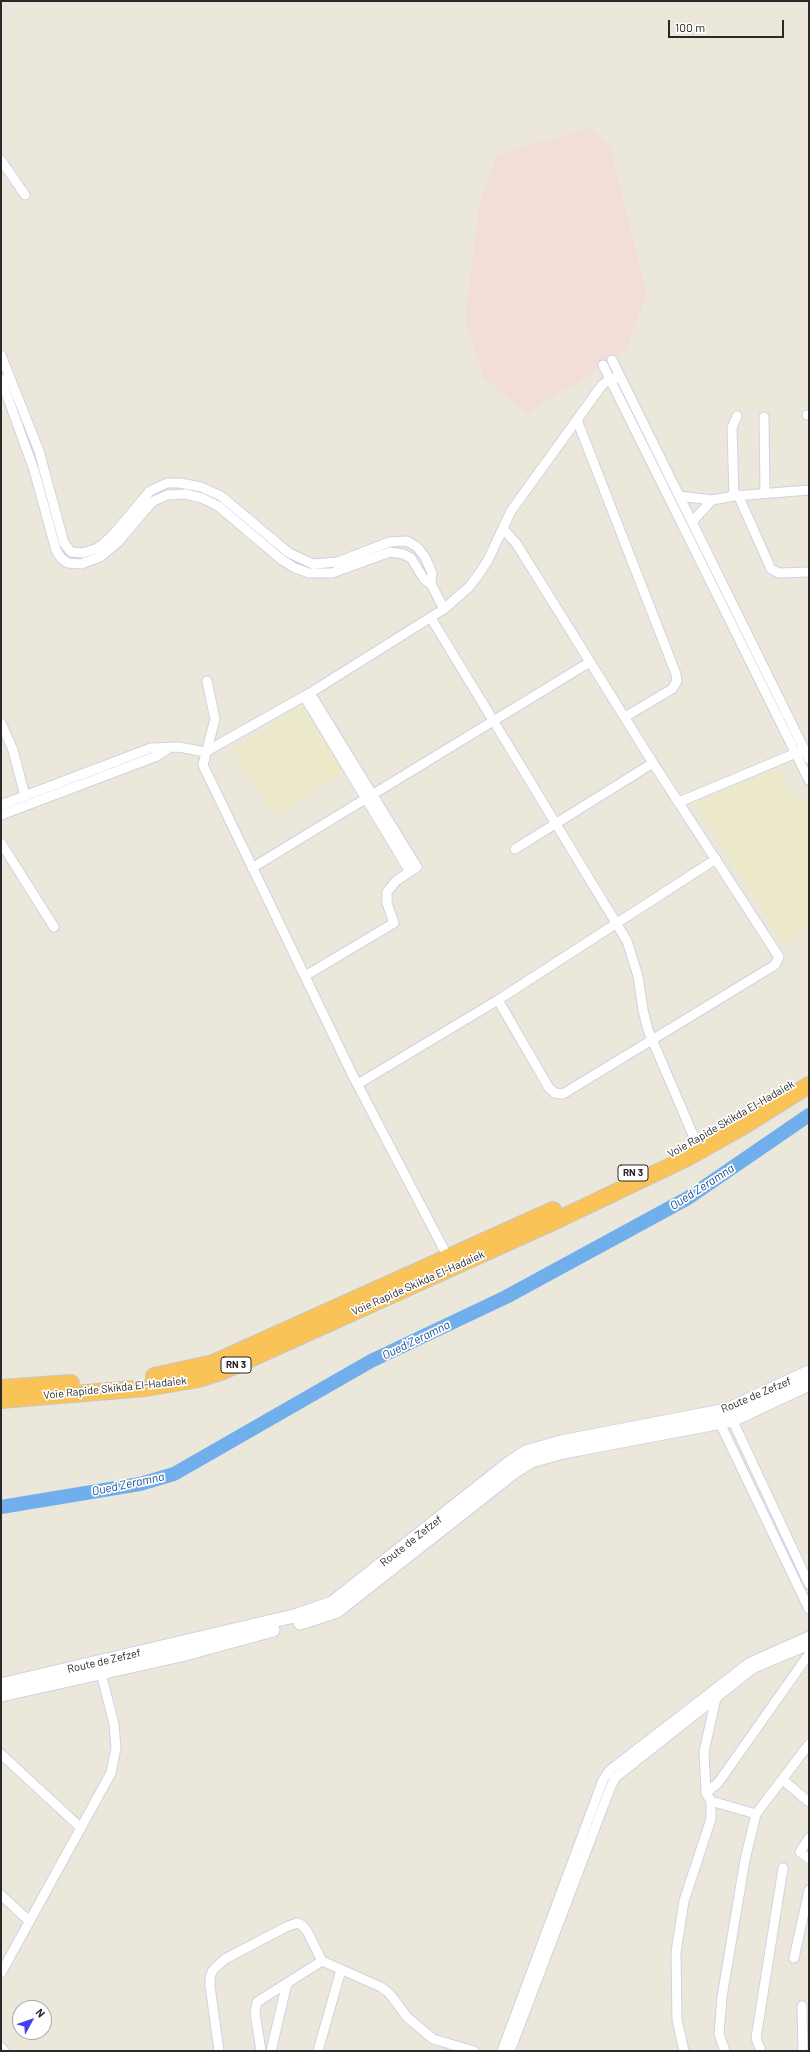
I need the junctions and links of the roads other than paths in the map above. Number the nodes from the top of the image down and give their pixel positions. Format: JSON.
{"nodes":[{"id":1,"x":1,"y":160,"type":"edge"},
{"id":2,"x":25,"y":195,"type":"dead end"},
{"id":3,"x":1,"y":355,"type":"edge"},
{"id":4,"x":612,"y":360,"type":"dead end"},
{"id":5,"x":603,"y":365,"type":"dead end"},
{"id":6,"x":620,"y":377,"type":"junction"},
{"id":7,"x":1,"y":379,"type":"edge"},
{"id":8,"x":610,"y":379,"type":"junction"},
{"id":9,"x":737,"y":416,"type":"dead end"},
{"id":10,"x":764,"y":417,"type":"dead end"},
{"id":11,"x":577,"y":420,"type":"junction"},
{"id":12,"x":809,"y":490,"type":"edge"},
{"id":13,"x":765,"y":493,"type":"junction"},
{"id":14,"x":736,"y":495,"type":"junction"},
{"id":15,"x":679,"y":496,"type":"junction"},
{"id":16,"x":712,"y":500,"type":"junction"},
{"id":17,"x":692,"y":522,"type":"junction"},
{"id":18,"x":503,"y":529,"type":"junction"},
{"id":19,"x":92,"y":556,"type":"junction"},
{"id":20,"x":809,"y":572,"type":"edge"},
{"id":21,"x":431,"y":584,"type":"junction"},
{"id":22,"x":444,"y":609,"type":"junction"},
{"id":23,"x":431,"y":618,"type":"junction"},
{"id":24,"x":590,"y":662,"type":"junction"},
{"id":25,"x":207,"y":681,"type":"dead end"},
{"id":26,"x":307,"y":694,"type":"junction"},
{"id":27,"x":625,"y":717,"type":"junction"},
{"id":28,"x":494,"y":720,"type":"junction"},
{"id":29,"x":1,"y":723,"type":"edge"},
{"id":30,"x":170,"y":748,"type":"junction"},
{"id":31,"x":803,"y":751,"type":"edge"},
{"id":32,"x":205,"y":752,"type":"junction"},
{"id":33,"x":809,"y":759,"type":"edge"},
{"id":34,"x":653,"y":763,"type":"junction"},
{"id":35,"x":809,"y":780,"type":"edge"},
{"id":36,"x":24,"y":796,"type":"junction"},
{"id":37,"x":369,"y":796,"type":"junction"},
{"id":38,"x":679,"y":802,"type":"junction"},
{"id":39,"x":1,"y":805,"type":"edge"},
{"id":40,"x":1,"y":815,"type":"edge"},
{"id":41,"x":557,"y":823,"type":"junction"},
{"id":42,"x":1,"y":843,"type":"edge"},
{"id":43,"x":515,"y":849,"type":"dead end"},
{"id":44,"x":716,"y":858,"type":"junction"},
{"id":45,"x":252,"y":868,"type":"junction"},
{"id":46,"x":617,"y":922,"type":"junction"},
{"id":47,"x":54,"y":927,"type":"dead end"},
{"id":48,"x":305,"y":976,"type":"junction"},
{"id":49,"x":498,"y":1000,"type":"junction"},
{"id":50,"x":652,"y":1039,"type":"junction"},
{"id":51,"x":809,"y":1074,"type":"edge"},
{"id":52,"x":358,"y":1084,"type":"junction"},
{"id":53,"x":809,"y":1085,"type":"edge"},
{"id":54,"x":696,"y":1142,"type":"junction"},
{"id":55,"x":451,"y":1262,"type":"junction"},
{"id":56,"x":809,"y":1372,"type":"edge"},
{"id":57,"x":809,"y":1384,"type":"edge"},
{"id":58,"x":1,"y":1388,"type":"edge"},
{"id":59,"x":1,"y":1400,"type":"edge"},
{"id":60,"x":723,"y":1416,"type":"junction"},
{"id":61,"x":809,"y":1584,"type":"edge"},
{"id":62,"x":809,"y":1609,"type":"edge"},
{"id":63,"x":809,"y":1636,"type":"edge"},
{"id":64,"x":809,"y":1645,"type":"edge"},
{"id":65,"x":809,"y":1654,"type":"edge"},
{"id":66,"x":101,"y":1673,"type":"junction"},
{"id":67,"x":1,"y":1685,"type":"edge"},
{"id":68,"x":1,"y":1695,"type":"edge"},
{"id":69,"x":716,"y":1698,"type":"junction"},
{"id":70,"x":809,"y":1744,"type":"edge"},
{"id":71,"x":1,"y":1754,"type":"edge"},
{"id":72,"x":783,"y":1780,"type":"junction"},
{"id":73,"x":709,"y":1797,"type":"junction"},
{"id":74,"x":809,"y":1802,"type":"edge"},
{"id":75,"x":756,"y":1814,"type":"junction"},
{"id":76,"x":81,"y":1828,"type":"junction"},
{"id":77,"x":809,"y":1838,"type":"edge"},
{"id":78,"x":809,"y":1859,"type":"edge"},
{"id":79,"x":783,"y":1868,"type":"dead end"},
{"id":80,"x":809,"y":1890,"type":"edge"},
{"id":81,"x":1,"y":1895,"type":"edge"},
{"id":82,"x":29,"y":1921,"type":"junction"},
{"id":83,"x":794,"y":1958,"type":"dead end"},
{"id":84,"x":322,"y":1961,"type":"junction"},
{"id":85,"x":341,"y":1970,"type":"junction"},
{"id":86,"x":1,"y":1973,"type":"edge"},
{"id":87,"x":287,"y":1983,"type":"junction"},
{"id":88,"x":802,"y":2006,"type":"dead end"},
{"id":89,"x":803,"y":2024,"type":"junction"},
{"id":90,"x":809,"y":2037,"type":"edge"},
{"id":91,"x":1,"y":2047,"type":"edge"},
{"id":92,"x":4,"y":2051,"type":"edge"},
{"id":93,"x":219,"y":2051,"type":"edge"},
{"id":94,"x":261,"y":2051,"type":"edge"},
{"id":95,"x":271,"y":2051,"type":"edge"},
{"id":96,"x":318,"y":2051,"type":"edge"},
{"id":97,"x":474,"y":2051,"type":"edge"},
{"id":98,"x":502,"y":2051,"type":"edge"},
{"id":99,"x":510,"y":2051,"type":"edge"},
{"id":100,"x":684,"y":2051,"type":"edge"},
{"id":101,"x":725,"y":2051,"type":"edge"},
{"id":102,"x":761,"y":2051,"type":"edge"},
{"id":103,"x":803,"y":2051,"type":"edge"}],
"edges":[{"from":1,"to":2,"type":"street"},
{"from":3,"to":19,"type":"street"},
{"from":4,"to":6,"type":"street"},
{"from":5,"to":8,"type":"street"},
{"from":6,"to":8,"type":"street"},
{"from":6,"to":15,"type":"street"},
{"from":7,"to":19,"type":"street"},
{"from":8,"to":11,"type":"street"},
{"from":8,"to":31,"type":"street"},
{"from":9,"to":14,"type":"street"},
{"from":10,"to":13,"type":"street"},
{"from":11,"to":18,"type":"street"},
{"from":11,"to":27,"type":"street"},
{"from":12,"to":13,"type":"street"},
{"from":13,"to":14,"type":"street"},
{"from":14,"to":16,"type":"street"},
{"from":14,"to":20,"type":"street"},
{"from":15,"to":16,"type":"street"},
{"from":15,"to":17,"type":"street"},
{"from":16,"to":17,"type":"street"},
{"from":17,"to":31,"type":"street"},
{"from":18,"to":22,"type":"street"},
{"from":18,"to":24,"type":"street"},
{"from":19,"to":21,"type":"street"},
{"from":19,"to":21,"type":"street"},
{"from":21,"to":22,"type":"street"},
{"from":22,"to":23,"type":"street"},
{"from":23,"to":26,"type":"street"},
{"from":23,"to":28,"type":"street"},
{"from":24,"to":27,"type":"street"},
{"from":24,"to":28,"type":"street"},
{"from":25,"to":32,"type":"street"},
{"from":26,"to":32,"type":"street"},
{"from":26,"to":37,"type":"street"},
{"from":27,"to":34,"type":"street"},
{"from":28,"to":37,"type":"street"},
{"from":28,"to":41,"type":"street"},
{"from":29,"to":36,"type":"street"},
{"from":30,"to":32,"type":"street"},
{"from":30,"to":36,"type":"street"},
{"from":30,"to":40,"type":"street"},
{"from":31,"to":33,"type":"street"},
{"from":31,"to":35,"type":"street"},
{"from":31,"to":38,"type":"street"},
{"from":32,"to":45,"type":"street"},
{"from":34,"to":38,"type":"street"},
{"from":34,"to":41,"type":"street"},
{"from":36,"to":39,"type":"street"},
{"from":37,"to":45,"type":"street"},
{"from":37,"to":48,"type":"street"},
{"from":38,"to":44,"type":"street"},
{"from":41,"to":43,"type":"street"},
{"from":41,"to":46,"type":"street"},
{"from":42,"to":47,"type":"street"},
{"from":44,"to":46,"type":"street"},
{"from":44,"to":50,"type":"street"},
{"from":45,"to":48,"type":"street"},
{"from":46,"to":49,"type":"street"},
{"from":46,"to":50,"type":"street"},
{"from":48,"to":52,"type":"street"},
{"from":49,"to":50,"type":"street"},
{"from":49,"to":52,"type":"street"},
{"from":50,"to":54,"type":"street"},
{"from":51,"to":54,"type":"highway","name":"Voie Rapide Skikda El-Hadaiek","number":"RN 3"},
{"from":52,"to":55,"type":"street"},
{"from":53,"to":55,"type":"highway","name":"Voie Rapide Skikda El-Hadaiek","number":"RN 3"},
{"from":54,"to":55,"type":"highway","name":"Voie Rapide Skikda El-Hadaiek","number":"RN 3"},
{"from":55,"to":58,"type":"highway","name":"Voie Rapide Skikda El-Hadaiek","number":"RN 3"},
{"from":55,"to":59,"type":"highway","name":"Voie Rapide Skikda El-Hadaiek","number":"RN 3"},
{"from":56,"to":60,"type":"main road","name":"Route de Zefzef"},
{"from":57,"to":60,"type":"main road","name":"Route de Zefzef"},
{"from":60,"to":61,"type":"street"},
{"from":60,"to":62,"type":"street"},
{"from":60,"to":66,"type":"main road","name":"Route de Zefzef"},
{"from":60,"to":67,"type":"main road","name":"Route de Zefzef"},
{"from":63,"to":98,"type":"street"},
{"from":64,"to":69,"type":"street"},
{"from":65,"to":73,"type":"street"},
{"from":66,"to":68,"type":"main road","name":"Route de Zefzef"},
{"from":66,"to":76,"type":"street"},
{"from":69,"to":73,"type":"street"},
{"from":69,"to":99,"type":"street"},
{"from":70,"to":72,"type":"street"},
{"from":71,"to":76,"type":"street"},
{"from":72,"to":74,"type":"street"},
{"from":72,"to":75,"type":"street"},
{"from":73,"to":75,"type":"street"},
{"from":73,"to":100,"type":"street"},
{"from":75,"to":101,"type":"street"},
{"from":76,"to":82,"type":"street"},
{"from":77,"to":78,"type":"street"},
{"from":79,"to":102,"type":"street"},
{"from":80,"to":83,"type":"street"},
{"from":81,"to":82,"type":"street"},
{"from":82,"to":86,"type":"street"},
{"from":84,"to":85,"type":"street"},
{"from":84,"to":87,"type":"street"},
{"from":84,"to":93,"type":"street"},
{"from":85,"to":96,"type":"street"},
{"from":85,"to":97,"type":"street"},
{"from":87,"to":94,"type":"street"},
{"from":87,"to":95,"type":"street"},
{"from":88,"to":89,"type":"street"},
{"from":89,"to":90,"type":"street"},
{"from":89,"to":103,"type":"street"},
{"from":91,"to":92,"type":"street"}]}
